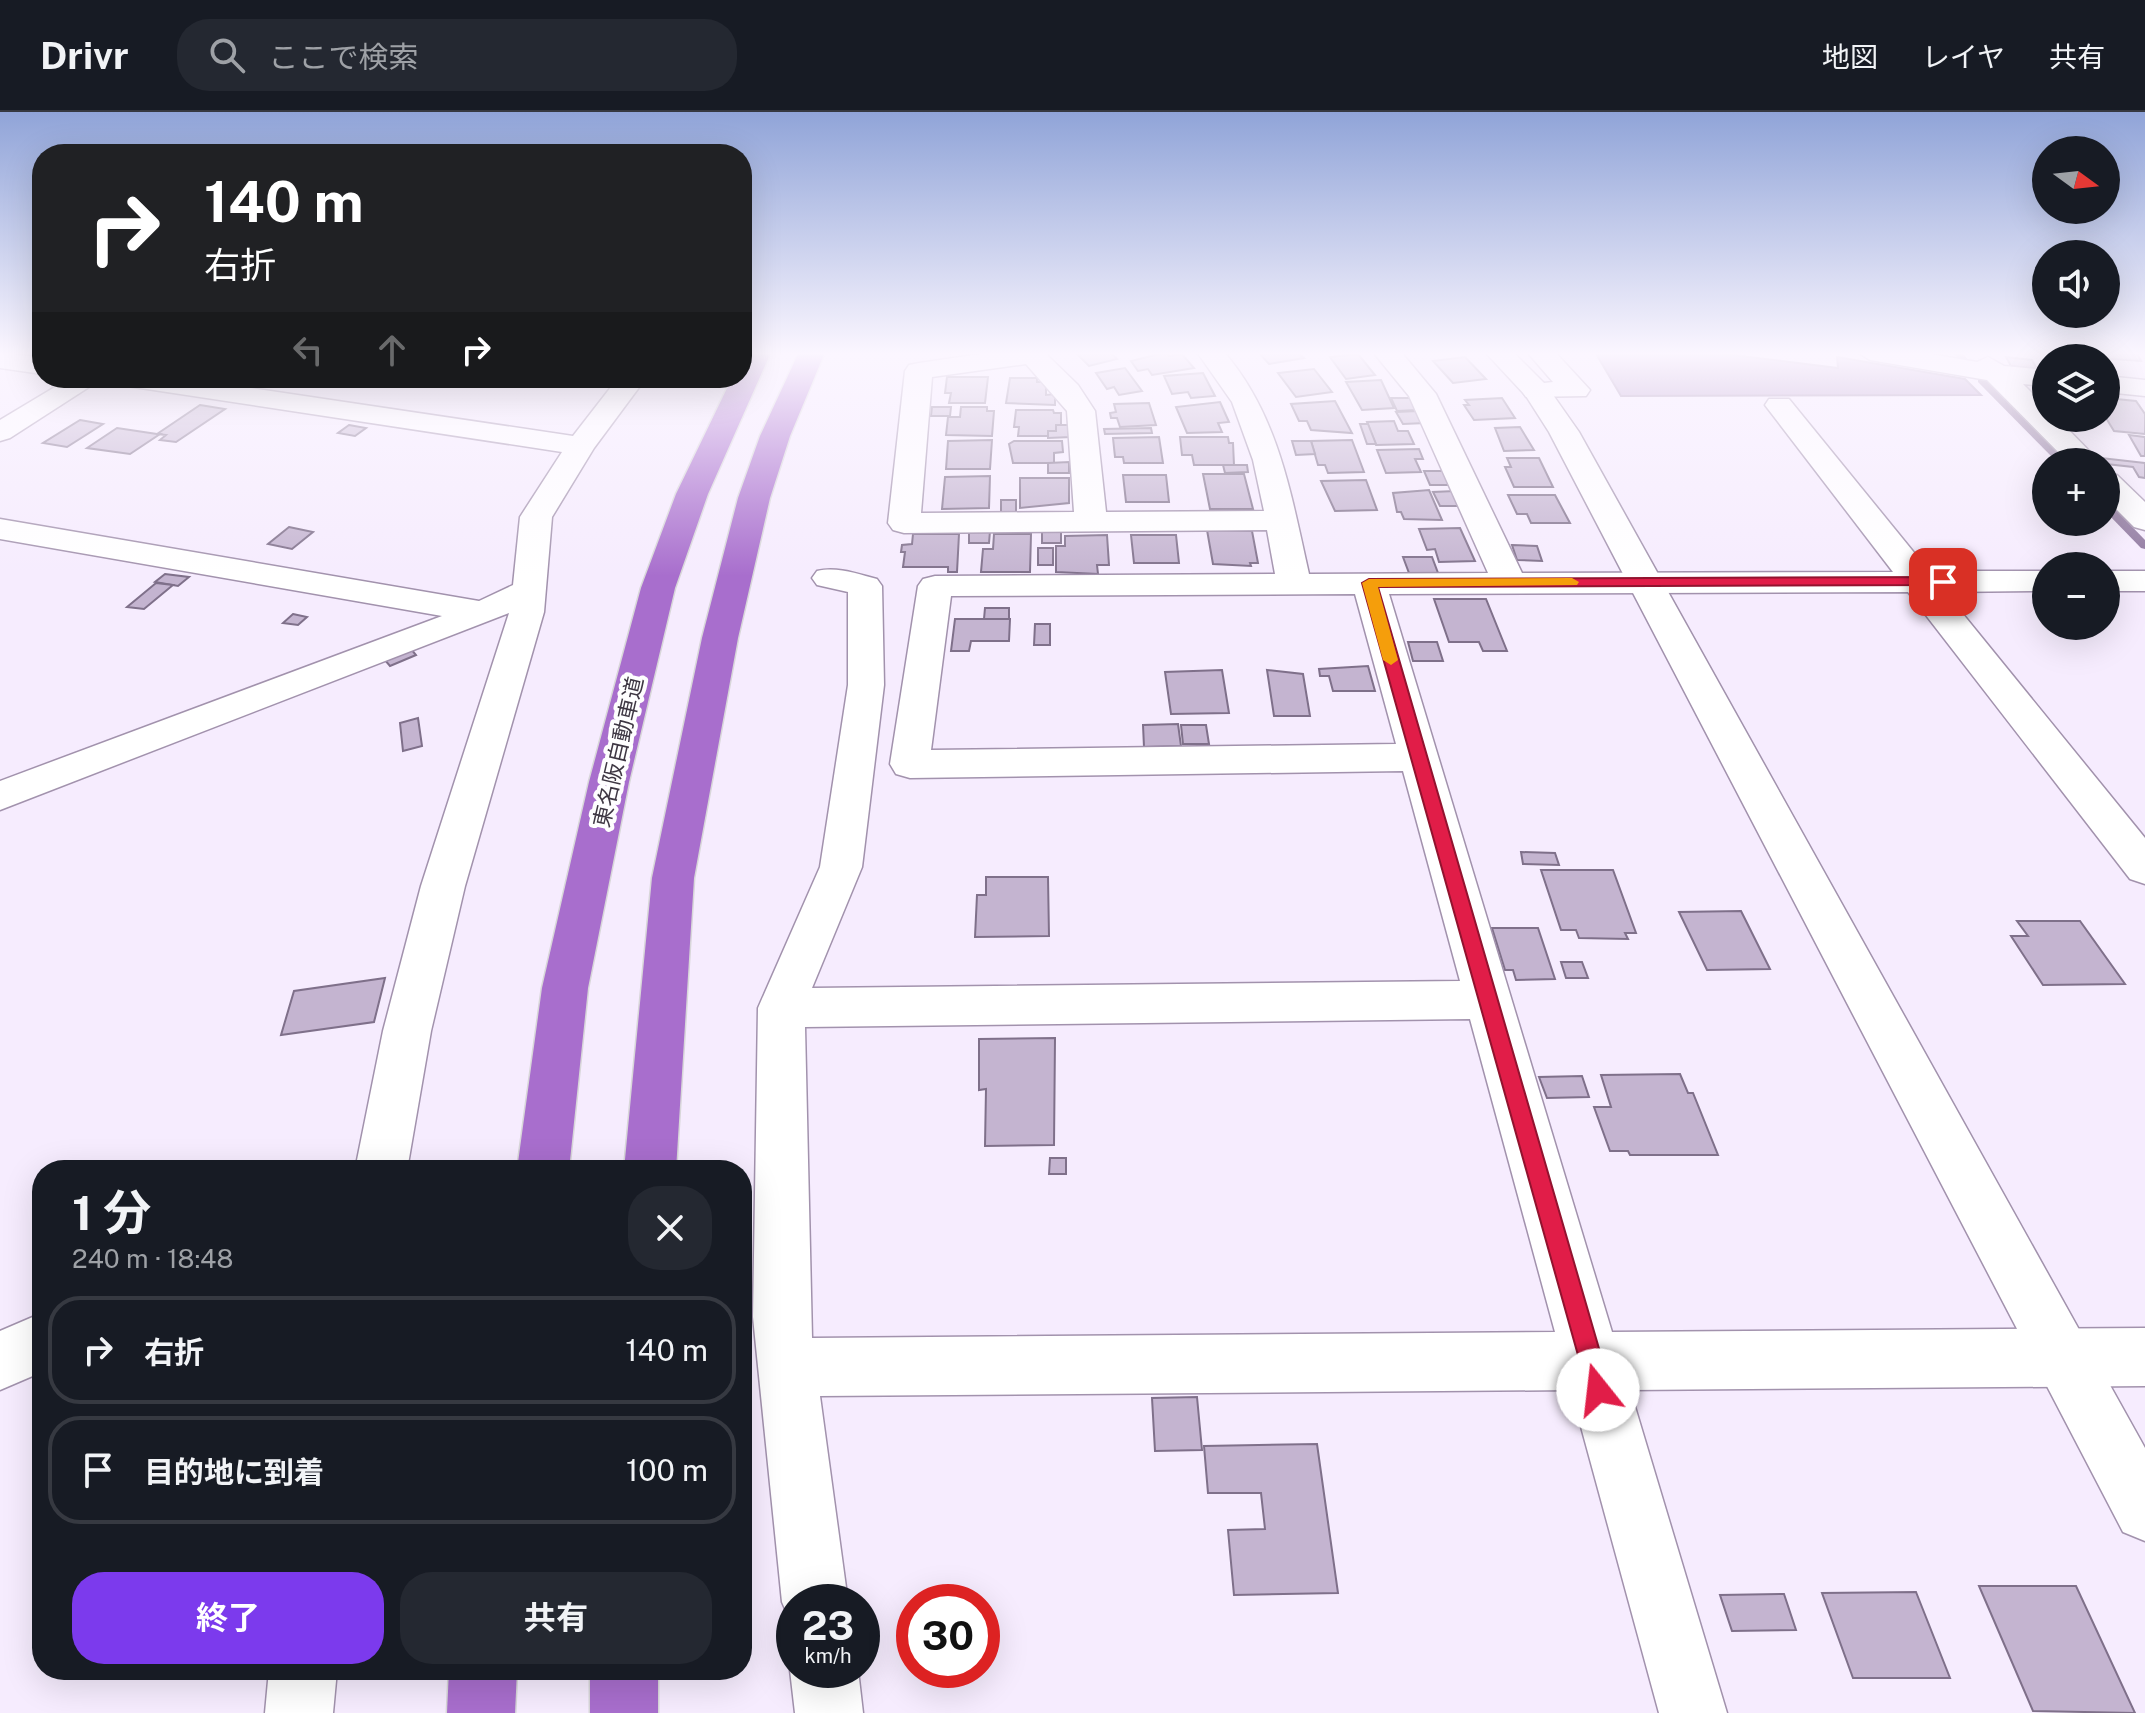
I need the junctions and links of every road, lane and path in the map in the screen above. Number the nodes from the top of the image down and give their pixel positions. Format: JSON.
{"nodes":[{"id":1,"x":452,"y":427,"type":"edge"},
{"id":2,"x":595,"y":427,"type":"edge"},
{"id":3,"x":723,"y":427,"type":"edge"},
{"id":4,"x":779,"y":427,"type":"edge"},
{"id":5,"x":914,"y":427,"type":"edge"},
{"id":6,"x":1082,"y":427,"type":"edge"},
{"id":7,"x":1255,"y":427,"type":"edge"},
{"id":8,"x":1437,"y":427,"type":"edge"},
{"id":9,"x":1560,"y":427,"type":"edge"},
{"id":10,"x":1796,"y":427,"type":"edge"},
{"id":11,"x":2050,"y":427,"type":"edge"},
{"id":12,"x":581,"y":446,"type":"junction"},
{"id":13,"x":2071,"y":448,"type":"edge"},
{"id":14,"x":2120,"y":496,"type":"edge"},
{"id":15,"x":1279,"y":520,"type":"junction"},
{"id":16,"x":2145,"y":520,"type":"edge"},
{"id":17,"x":1091,"y":521,"type":"junction"},
{"id":18,"x":0,"y":529,"type":"edge"},
{"id":19,"x":829,"y":578,"type":"dead end"},
{"id":20,"x":2032,"y":581,"type":"edge"},
{"id":21,"x":2120,"y":581,"type":"edge"},
{"id":22,"x":2145,"y":581,"type":"edge"},
{"id":23,"x":1509,"y":582,"type":"junction"},
{"id":24,"x":1647,"y":582,"type":"junction"},
{"id":25,"x":1918,"y":582,"type":"junction"},
{"id":26,"x":1294,"y":583,"type":"junction"},
{"id":27,"x":1369,"y":583,"type":"junction"},
{"id":28,"x":528,"y":591,"type":"junction"},
{"id":29,"x":484,"y":612,"type":"junction"},
{"id":30,"x":1417,"y":757,"type":"junction"},
{"id":31,"x":8,"y":787,"type":"edge"},
{"id":32,"x":2145,"y":868,"type":"edge"},
{"id":33,"x":1488,"y":1000,"type":"junction"},
{"id":34,"x":781,"y":1008,"type":"junction"},
{"id":35,"x":383,"y":1160,"type":"edge"},
{"id":36,"x":544,"y":1160,"type":"edge"},
{"id":37,"x":651,"y":1160,"type":"edge"},
{"id":38,"x":32,"y":1347,"type":"edge"},
{"id":39,"x":2062,"y":1356,"type":"junction"},
{"id":40,"x":2145,"y":1357,"type":"edge"},
{"id":41,"x":1590,"y":1360,"type":"junction"},
{"id":42,"x":0,"y":1361,"type":"edge"},
{"id":43,"x":785,"y":1367,"type":"junction"},
{"id":44,"x":2145,"y":1510,"type":"edge"},
{"id":45,"x":813,"y":1584,"type":"edge"},
{"id":46,"x":302,"y":1680,"type":"edge"},
{"id":47,"x":483,"y":1680,"type":"edge"},
{"id":48,"x":624,"y":1680,"type":"edge"},
{"id":49,"x":826,"y":1688,"type":"edge"},
{"id":50,"x":299,"y":1713,"type":"edge"},
{"id":51,"x":481,"y":1713,"type":"edge"},
{"id":52,"x":624,"y":1713,"type":"edge"},
{"id":53,"x":829,"y":1713,"type":"edge"},
{"id":54,"x":1693,"y":1713,"type":"edge"}],
"edges":[{"from":1,"to":12,"type":"street"},
{"from":2,"to":12,"type":"street"},
{"from":3,"to":36,"type":"highway","name":"東名阪自動車道"},
{"from":4,"to":37,"type":"highway"},
{"from":5,"to":17,"type":"street"},
{"from":6,"to":17,"type":"street"},
{"from":7,"to":15,"type":"street"},
{"from":8,"to":23,"type":"street"},
{"from":9,"to":24,"type":"street"},
{"from":10,"to":25,"type":"street"},
{"from":11,"to":13,"type":"street"},
{"from":12,"to":28,"type":"street"},
{"from":14,"to":16,"type":"street"},
{"from":15,"to":17,"type":"street"},
{"from":15,"to":26,"type":"street"},
{"from":18,"to":29,"type":"street"},
{"from":19,"to":34,"type":"street"},
{"from":20,"to":25,"type":"street"},
{"from":21,"to":22,"type":"street"},
{"from":23,"to":24,"type":"street"},
{"from":23,"to":27,"type":"street"},
{"from":24,"to":25,"type":"street"},
{"from":24,"to":39,"type":"street"},
{"from":25,"to":32,"type":"street"},
{"from":26,"to":27,"type":"street"},
{"from":26,"to":30,"type":"street"},
{"from":27,"to":30,"type":"street"},
{"from":28,"to":29,"type":"street"},
{"from":28,"to":35,"type":"street"},
{"from":29,"to":31,"type":"street"},
{"from":30,"to":33,"type":"street"},
{"from":33,"to":34,"type":"street"},
{"from":33,"to":41,"type":"street"},
{"from":34,"to":43,"type":"street"},
{"from":38,"to":42,"type":"street"},
{"from":39,"to":40,"type":"street"},
{"from":39,"to":41,"type":"street"},
{"from":39,"to":44,"type":"street"},
{"from":41,"to":43,"type":"street"},
{"from":41,"to":54,"type":"street"},
{"from":43,"to":45,"type":"street"},
{"from":46,"to":50,"type":"street"},
{"from":47,"to":51,"type":"highway"},
{"from":48,"to":52,"type":"highway"},
{"from":49,"to":53,"type":"street"}]}
